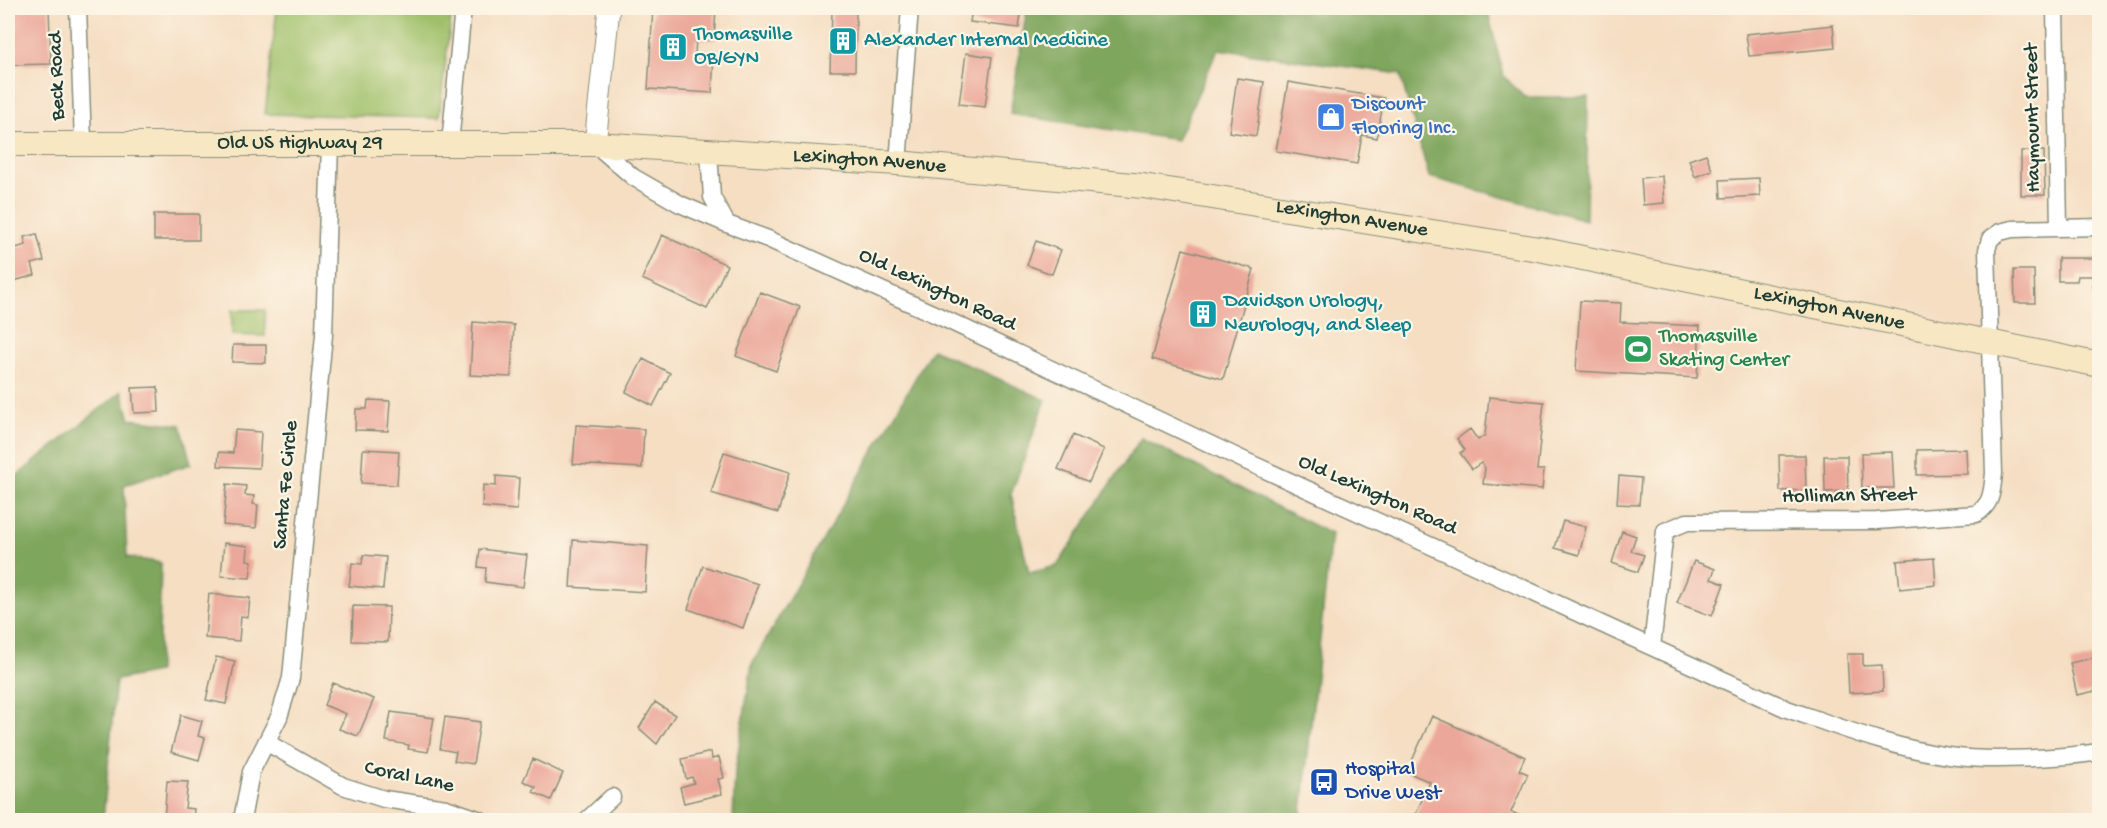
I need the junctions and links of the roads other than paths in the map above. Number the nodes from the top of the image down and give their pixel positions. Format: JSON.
{"nodes":[{"id":1,"x":78,"y":8,"type":"edge"},
{"id":2,"x":463,"y":8,"type":"edge"},
{"id":3,"x":609,"y":8,"type":"edge"},
{"id":4,"x":910,"y":8,"type":"edge"},
{"id":5,"x":2055,"y":8,"type":"edge"},
{"id":6,"x":83,"y":142,"type":"junction"},
{"id":7,"x":8,"y":144,"type":"edge"},
{"id":8,"x":330,"y":144,"type":"junction"},
{"id":9,"x":450,"y":144,"type":"junction"},
{"id":10,"x":595,"y":144,"type":"junction"},
{"id":11,"x":709,"y":152,"type":"junction"},
{"id":12,"x":898,"y":163,"type":"junction"},
{"id":13,"x":728,"y":224,"type":"junction"},
{"id":14,"x":2100,"y":227,"type":"edge"},
{"id":15,"x":2059,"y":228,"type":"junction"},
{"id":16,"x":1990,"y":344,"type":"junction"},
{"id":17,"x":2100,"y":365,"type":"edge"},
{"id":18,"x":1652,"y":647,"type":"junction"},
{"id":19,"x":266,"y":742,"type":"junction"},
{"id":20,"x":2100,"y":752,"type":"edge"},
{"id":21,"x":612,"y":797,"type":"dead end"},
{"id":22,"x":242,"y":820,"type":"edge"},
{"id":23,"x":481,"y":820,"type":"edge"},
{"id":24,"x":587,"y":820,"type":"edge"}],
"edges":[{"from":1,"to":6,"type":"street","name":"Beck Road"},
{"from":2,"to":9,"type":"street"},
{"from":3,"to":10,"type":"street"},
{"from":4,"to":12,"type":"street"},
{"from":5,"to":15,"type":"street","name":"Haymount Street"},
{"from":6,"to":7,"type":"main road","name":"Old US Highway 29"},
{"from":6,"to":8,"type":"main road","name":"Old US Highway 29"},
{"from":8,"to":9,"type":"main road","name":"Old US Highway 29"},
{"from":8,"to":19,"type":"street","name":"Santa Fe Circle"},
{"from":9,"to":10,"type":"main road","name":"Old US Highway 29"},
{"from":10,"to":11,"type":"main road","name":"Lexington Avenue"},
{"from":10,"to":13,"type":"street","name":"Old Lexington Road"},
{"from":11,"to":12,"type":"main road","name":"Lexington Avenue"},
{"from":11,"to":13,"type":"street"},
{"from":12,"to":16,"type":"main road","name":"Lexington Avenue"},
{"from":13,"to":18,"type":"street","name":"Old Lexington Road"},
{"from":14,"to":15,"type":"street"},
{"from":15,"to":16,"type":"street","name":"Holliman Street"},
{"from":16,"to":17,"type":"main road","name":"Lexington Avenue"},
{"from":16,"to":18,"type":"street","name":"Holliman Street"},
{"from":18,"to":20,"type":"street","name":"Old Lexington Road"},
{"from":19,"to":22,"type":"street","name":"Santa Fe Circle"},
{"from":19,"to":23,"type":"street","name":"Coral Lane"},
{"from":21,"to":24,"type":"street"}]}
